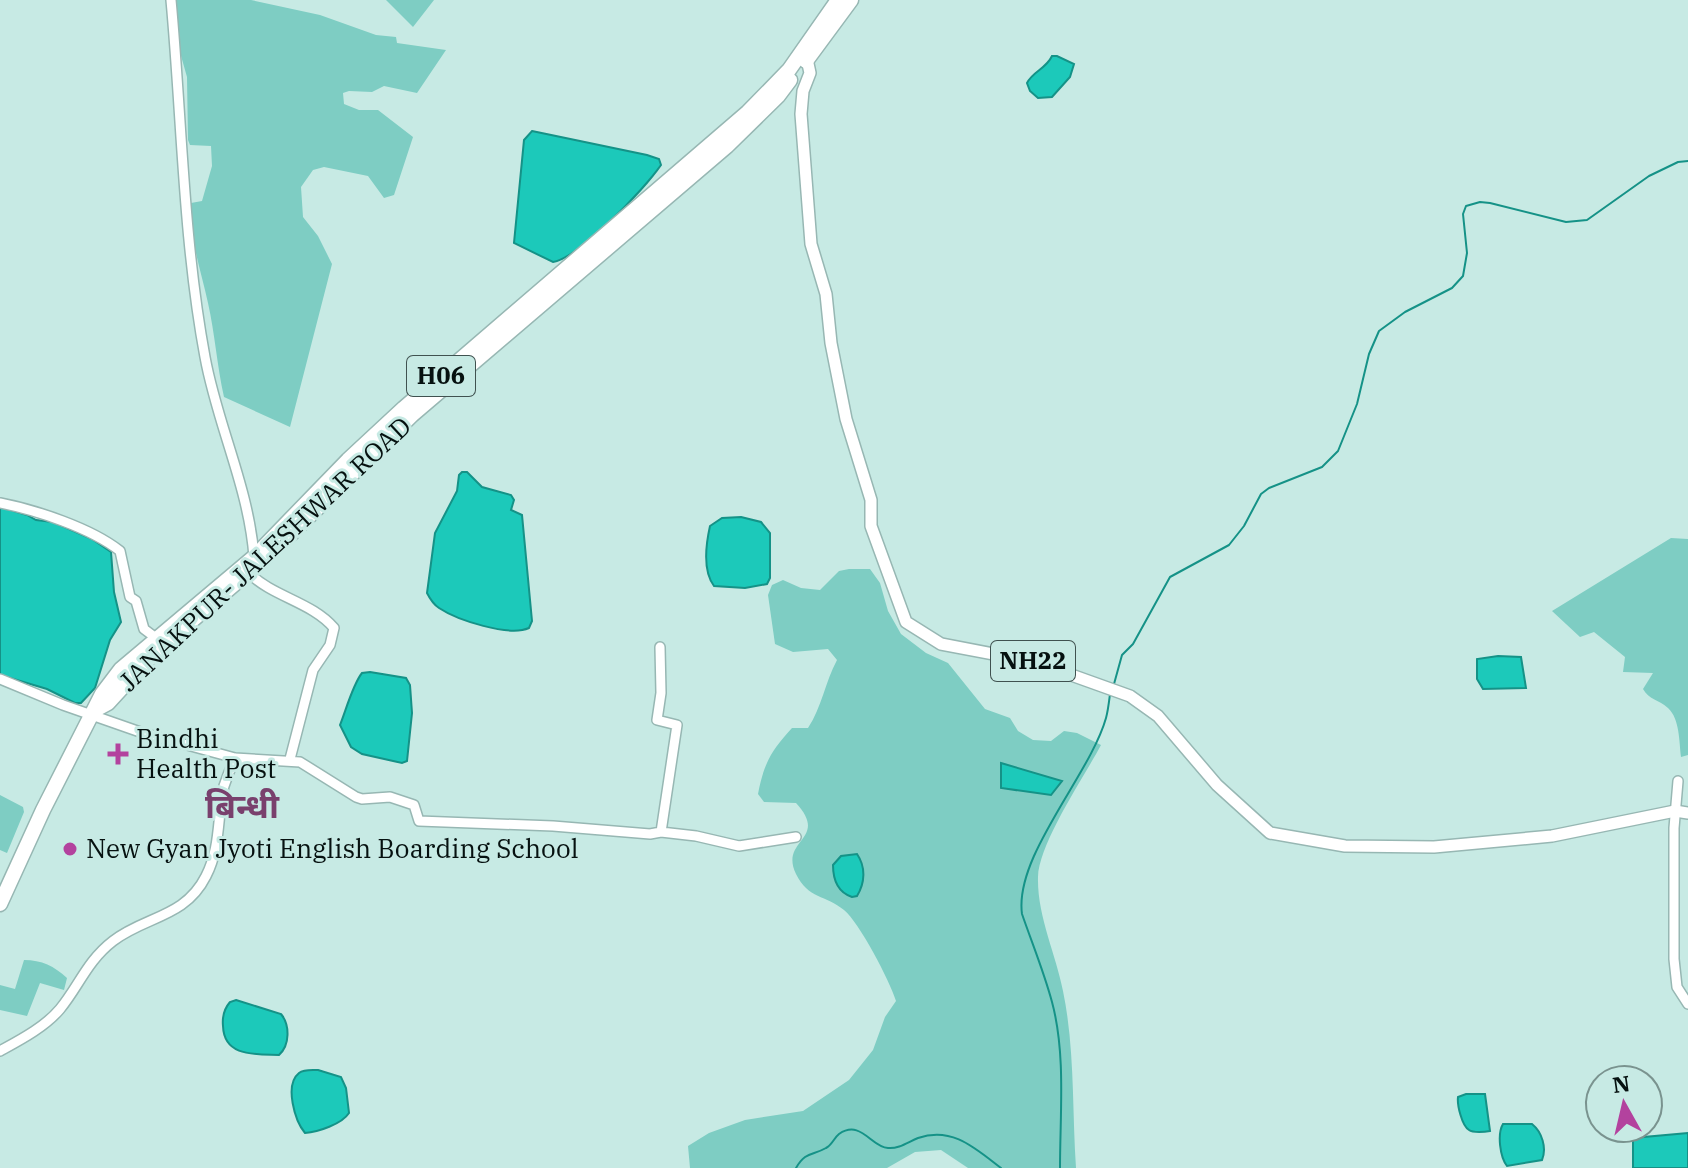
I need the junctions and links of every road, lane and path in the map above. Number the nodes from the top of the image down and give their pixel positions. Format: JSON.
{"nodes":[{"id":1,"x":171,"y":0,"type":"edge"},
{"id":2,"x":838,"y":0,"type":"edge"},
{"id":3,"x":851,"y":0,"type":"edge"},
{"id":4,"x":804,"y":56,"type":"junction"},
{"id":5,"x":0,"y":503,"type":"edge"},
{"id":6,"x":254,"y":557,"type":"junction"},
{"id":7,"x":249,"y":573,"type":"junction"},
{"id":8,"x":156,"y":638,"type":"junction"},
{"id":9,"x":660,"y":647,"type":"dead end"},
{"id":10,"x":0,"y":679,"type":"edge"},
{"id":11,"x":92,"y":713,"type":"junction"},
{"id":12,"x":235,"y":758,"type":"junction"},
{"id":13,"x":290,"y":759,"type":"junction"},
{"id":14,"x":1678,"y":781,"type":"dead end"},
{"id":15,"x":1675,"y":811,"type":"junction"},
{"id":16,"x":1688,"y":813,"type":"edge"},
{"id":17,"x":661,"y":832,"type":"junction"},
{"id":18,"x":796,"y":837,"type":"dead end"},
{"id":19,"x":0,"y":904,"type":"edge"},
{"id":20,"x":1688,"y":1004,"type":"edge"},
{"id":21,"x":0,"y":1051,"type":"edge"}],
"edges":[{"from":1,"to":6,"type":"street"},
{"from":2,"to":4,"type":"highway","name":"JANAKPUR- JALESHWAR ROAD","number":"NH22"},
{"from":3,"to":4,"type":"highway","name":"JANAKPUR- JALESHWAR ROAD","number":"NH22"},
{"from":4,"to":6,"type":"highway","name":"JANAKPUR- JALESHWAR ROAD","number":"H06"},
{"from":4,"to":7,"type":"highway","name":"JANAKPUR- JALESHWAR ROAD","number":"H06"},
{"from":4,"to":15,"type":"main road","number":"NH22"},
{"from":5,"to":8,"type":"street"},
{"from":6,"to":8,"type":"highway","name":"JANAKPUR- JALESHWAR ROAD","number":"H06"},
{"from":7,"to":11,"type":"highway","name":"JANAKPUR- JALESHWAR ROAD","number":"H06"},
{"from":7,"to":13,"type":"street"},
{"from":8,"to":11,"type":"highway","name":"JANAKPUR- JALESHWAR ROAD","number":"H06"},
{"from":9,"to":17,"type":"street"},
{"from":10,"to":11,"type":"street"},
{"from":11,"to":12,"type":"street"},
{"from":11,"to":19,"type":"highway","name":"JANAKPUR- JALESHWAR ROAD","number":"H06"},
{"from":12,"to":13,"type":"street"},
{"from":12,"to":21,"type":"street"},
{"from":13,"to":17,"type":"street"},
{"from":14,"to":15,"type":"street"},
{"from":15,"to":16,"type":"main road","number":"NH22"},
{"from":15,"to":20,"type":"street"},
{"from":17,"to":18,"type":"street"}]}
